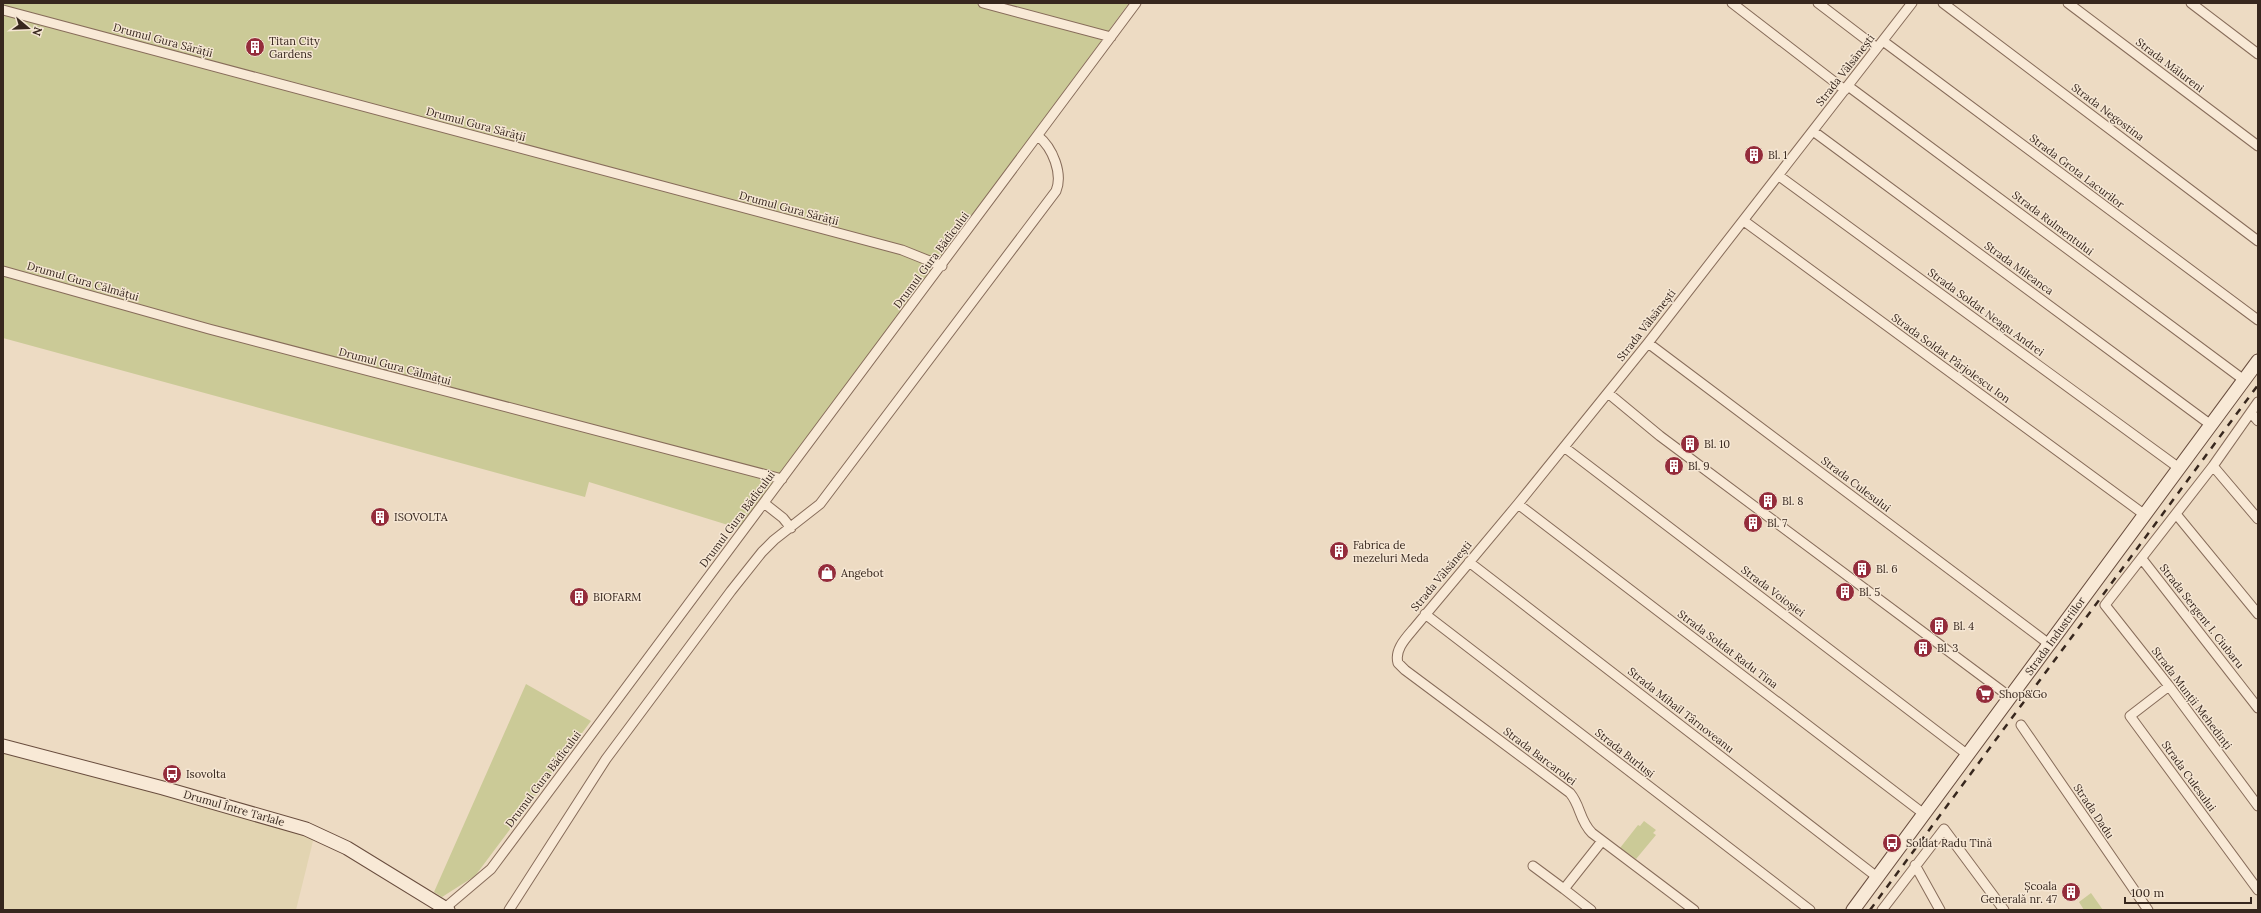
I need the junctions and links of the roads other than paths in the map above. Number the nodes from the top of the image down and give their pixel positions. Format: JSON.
{"nodes":[{"id":1,"x":983,"y":3,"type":"edge"},
{"id":2,"x":1136,"y":3,"type":"edge"},
{"id":3,"x":1732,"y":3,"type":"edge"},
{"id":4,"x":1818,"y":3,"type":"edge"},
{"id":5,"x":1911,"y":3,"type":"edge"},
{"id":6,"x":1943,"y":3,"type":"edge"},
{"id":7,"x":2068,"y":3,"type":"edge"},
{"id":8,"x":2191,"y":3,"type":"edge"},
{"id":9,"x":3,"y":10,"type":"edge"},
{"id":10,"x":1111,"y":37,"type":"junction"},
{"id":11,"x":1880,"y":45,"type":"junction"},
{"id":12,"x":2258,"y":54,"type":"edge"},
{"id":13,"x":1847,"y":88,"type":"junction"},
{"id":14,"x":1813,"y":131,"type":"junction"},
{"id":15,"x":1038,"y":136,"type":"junction"},
{"id":16,"x":2258,"y":146,"type":"edge"},
{"id":17,"x":1778,"y":176,"type":"junction"},
{"id":18,"x":1744,"y":221,"type":"junction"},
{"id":19,"x":2258,"y":241,"type":"edge"},
{"id":20,"x":942,"y":266,"type":"junction"},
{"id":21,"x":3,"y":271,"type":"edge"},
{"id":22,"x":2258,"y":320,"type":"edge"},
{"id":23,"x":1648,"y":343,"type":"junction"},
{"id":24,"x":2258,"y":361,"type":"edge"},
{"id":25,"x":2244,"y":380,"type":"junction"},
{"id":26,"x":1608,"y":393,"type":"junction"},
{"id":27,"x":2258,"y":402,"type":"edge"},
{"id":28,"x":2251,"y":413,"type":"junction"},
{"id":29,"x":2258,"y":421,"type":"edge"},
{"id":30,"x":2211,"y":425,"type":"junction"},
{"id":31,"x":1564,"y":447,"type":"junction"},
{"id":32,"x":2213,"y":466,"type":"junction"},
{"id":33,"x":2180,"y":468,"type":"junction"},
{"id":34,"x":782,"y":478,"type":"junction"},
{"id":35,"x":764,"y":503,"type":"junction"},
{"id":36,"x":1518,"y":504,"type":"junction"},
{"id":37,"x":2176,"y":514,"type":"junction"},
{"id":38,"x":2145,"y":515,"type":"junction"},
{"id":39,"x":2258,"y":519,"type":"edge"},
{"id":40,"x":791,"y":528,"type":"junction"},
{"id":41,"x":2142,"y":559,"type":"junction"},
{"id":42,"x":1469,"y":562,"type":"junction"},
{"id":43,"x":1426,"y":614,"type":"junction"},
{"id":44,"x":2258,"y":614,"type":"edge"},
{"id":45,"x":2049,"y":644,"type":"junction"},
{"id":46,"x":1397,"y":660,"type":"joint"},
{"id":47,"x":2169,"y":686,"type":"junction"},
{"id":48,"x":2010,"y":697,"type":"junction"},
{"id":49,"x":2258,"y":708,"type":"edge"},
{"id":50,"x":2021,"y":725,"type":"dead end"},
{"id":51,"x":3,"y":746,"type":"edge"},
{"id":52,"x":1968,"y":755,"type":"junction"},
{"id":53,"x":2258,"y":806,"type":"edge"},
{"id":54,"x":1924,"y":814,"type":"junction"},
{"id":55,"x":1602,"y":841,"type":"junction"},
{"id":56,"x":1916,"y":865,"type":"junction"},
{"id":57,"x":1533,"y":866,"type":"dead end"},
{"id":58,"x":1877,"y":877,"type":"junction"},
{"id":59,"x":1564,"y":890,"type":"junction"},
{"id":60,"x":2258,"y":890,"type":"edge"},
{"id":61,"x":447,"y":909,"type":"edge"},
{"id":62,"x":509,"y":910,"type":"edge"},
{"id":63,"x":1591,"y":910,"type":"edge"},
{"id":64,"x":1694,"y":910,"type":"edge"},
{"id":65,"x":1810,"y":910,"type":"edge"},
{"id":66,"x":1853,"y":910,"type":"edge"},
{"id":67,"x":1882,"y":910,"type":"edge"},
{"id":68,"x":1940,"y":910,"type":"edge"},
{"id":69,"x":2004,"y":910,"type":"edge"},
{"id":70,"x":2148,"y":910,"type":"edge"}],
"edges":[{"from":1,"to":10,"type":"street"},
{"from":2,"to":10,"type":"street","name":"Drumul Gura Bădicului"},
{"from":3,"to":13,"type":"street","name":"Strada Rulmentului"},
{"from":4,"to":11,"type":"street","name":"Strada Grota Lacurilor"},
{"from":5,"to":11,"type":"street","name":"Strada Vâlsănești"},
{"from":6,"to":19,"type":"street","name":"Strada Negostina"},
{"from":7,"to":16,"type":"street","name":"Strada Mălureni"},
{"from":8,"to":12,"type":"street"},
{"from":9,"to":20,"type":"street","name":"Drumul Gura Sărății"},
{"from":10,"to":15,"type":"street","name":"Drumul Gura Bădicului"},
{"from":11,"to":13,"type":"street","name":"Strada Vâlsănești"},
{"from":11,"to":22,"type":"street","name":"Strada Grota Lacurilor"},
{"from":13,"to":14,"type":"street","name":"Strada Vâlsănești"},
{"from":13,"to":25,"type":"street","name":"Strada Rulmentului"},
{"from":14,"to":17,"type":"street","name":"Strada Vâlsănești"},
{"from":14,"to":30,"type":"street","name":"Strada Mileanca"},
{"from":15,"to":20,"type":"street","name":"Drumul Gura Bădicului"},
{"from":15,"to":40,"type":"street"},
{"from":17,"to":18,"type":"street","name":"Strada Vâlsănești"},
{"from":17,"to":33,"type":"street","name":"Strada Soldat Neagu Andrei"},
{"from":18,"to":23,"type":"street","name":"Strada Vâlsănești"},
{"from":18,"to":38,"type":"street","name":"Strada Soldat Pârjolescu Ion"},
{"from":20,"to":34,"type":"street","name":"Drumul Gura Bădicului"},
{"from":21,"to":34,"type":"street","name":"Drumul Gura Călmățui"},
{"from":23,"to":26,"type":"street","name":"Strada Vâlsănești"},
{"from":23,"to":45,"type":"street","name":"Strada Culesului"},
{"from":24,"to":25,"type":"main road","name":"Strada Industriilor"},
{"from":25,"to":30,"type":"main road","name":"Strada Industriilor"},
{"from":26,"to":31,"type":"street","name":"Strada Vâlsănești"},
{"from":26,"to":48,"type":"street"},
{"from":27,"to":28,"type":"street"},
{"from":28,"to":29,"type":"street"},
{"from":28,"to":32,"type":"street"},
{"from":30,"to":33,"type":"main road","name":"Strada Industriilor"},
{"from":31,"to":36,"type":"street","name":"Strada Vâlsănești"},
{"from":31,"to":52,"type":"street","name":"Strada Voioșiei"},
{"from":32,"to":37,"type":"street"},
{"from":32,"to":39,"type":"street"},
{"from":33,"to":38,"type":"main road","name":"Strada Industriilor"},
{"from":34,"to":35,"type":"street","name":"Drumul Gura Bădicului"},
{"from":35,"to":40,"type":"street"},
{"from":35,"to":61,"type":"street","name":"Drumul Gura Bădicului"},
{"from":36,"to":42,"type":"street","name":"Strada Vâlsănești"},
{"from":36,"to":54,"type":"street","name":"Strada Soldat Radu Tina"},
{"from":37,"to":41,"type":"street"},
{"from":37,"to":44,"type":"street"},
{"from":38,"to":45,"type":"main road","name":"Strada Industriilor"},
{"from":40,"to":62,"type":"street"},
{"from":41,"to":47,"type":"street","name":"Strada Munții Mehedinți"},
{"from":41,"to":49,"type":"street","name":"Strada Sergent I. Ciubaru"},
{"from":42,"to":43,"type":"street","name":"Strada Vâlsănești"},
{"from":42,"to":58,"type":"street","name":"Strada Mihail Târnoveanu"},
{"from":43,"to":46,"type":"street","name":"Strada Vâlsănești"},
{"from":43,"to":65,"type":"street","name":"Strada Burluși"},
{"from":45,"to":48,"type":"main road","name":"Strada Industriilor"},
{"from":46,"to":55,"type":"street","name":"Strada Barcarolei"},
{"from":47,"to":53,"type":"street","name":"Strada Munții Mehedinți"},
{"from":47,"to":60,"type":"street","name":"Strada Culesului"},
{"from":48,"to":52,"type":"main road","name":"Strada Industriilor"},
{"from":50,"to":70,"type":"street","name":"Strada Dadu"},
{"from":51,"to":61,"type":"main road","name":"Drumul Între Tarlale"},
{"from":52,"to":54,"type":"main road","name":"Strada Industriilor"},
{"from":54,"to":58,"type":"main road","name":"Strada Industriilor"},
{"from":55,"to":59,"type":"street"},
{"from":55,"to":64,"type":"street","name":"Strada Barcarolei"},
{"from":56,"to":67,"type":"street"},
{"from":56,"to":68,"type":"street"},
{"from":56,"to":69,"type":"street"},
{"from":57,"to":59,"type":"street"},
{"from":58,"to":66,"type":"main road","name":"Strada Industriilor"},
{"from":59,"to":63,"type":"street"}]}
